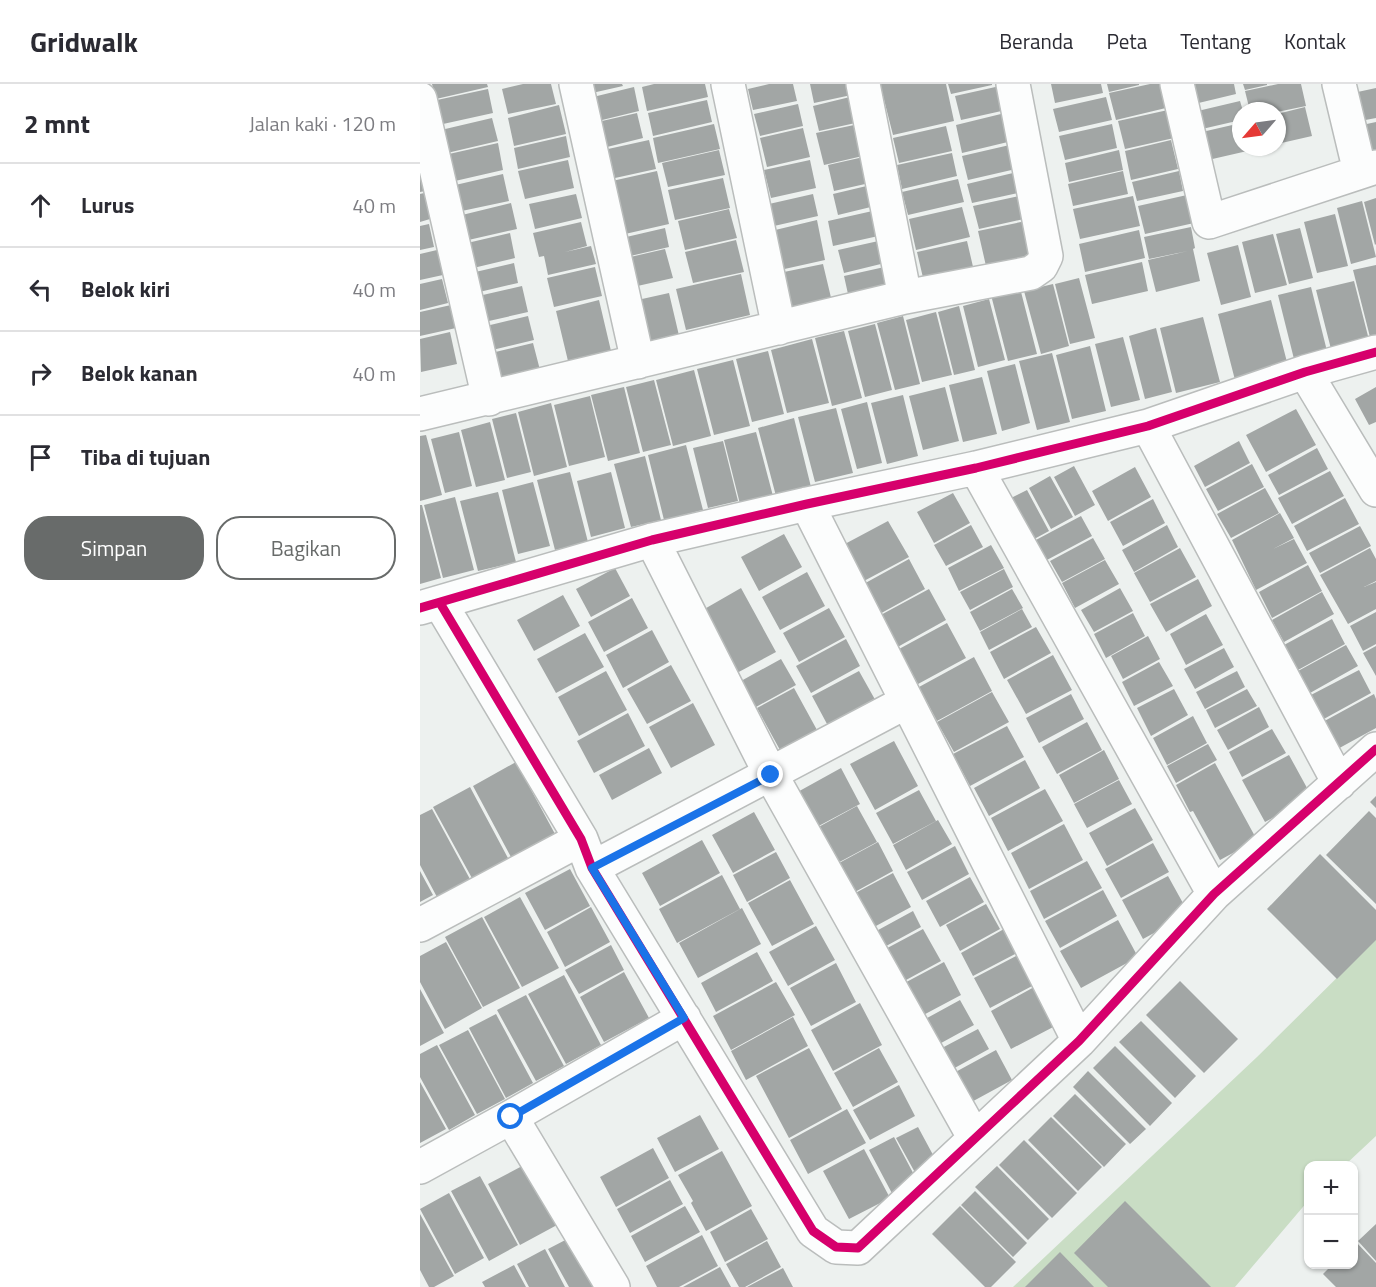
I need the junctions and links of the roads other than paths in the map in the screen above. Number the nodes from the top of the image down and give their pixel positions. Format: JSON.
{"nodes":[{"id":1,"x":576,"y":84,"type":"edge"},
{"id":2,"x":728,"y":84,"type":"edge"},
{"id":3,"x":863,"y":84,"type":"edge"},
{"id":4,"x":1013,"y":84,"type":"edge"},
{"id":5,"x":1177,"y":84,"type":"edge"},
{"id":6,"x":1339,"y":84,"type":"edge"},
{"id":7,"x":420,"y":99,"type":"edge"},
{"id":8,"x":1368,"y":170,"type":"edge"},
{"id":9,"x":905,"y":297,"type":"junction"},
{"id":10,"x":779,"y":328,"type":"junction"},
{"id":11,"x":1376,"y":352,"type":"edge"},
{"id":12,"x":638,"y":362,"type":"junction"},
{"id":13,"x":1305,"y":372,"type":"junction"},
{"id":14,"x":489,"y":399,"type":"junction"},
{"id":15,"x":420,"y":414,"type":"edge"},
{"id":16,"x":1148,"y":426,"type":"junction"},
{"id":17,"x":976,"y":468,"type":"junction"},
{"id":18,"x":1376,"y":490,"type":"edge"},
{"id":19,"x":807,"y":504,"type":"junction"},
{"id":20,"x":652,"y":540,"type":"junction"},
{"id":21,"x":430,"y":605,"type":"edge"},
{"id":22,"x":906,"y":702,"type":"junction"},
{"id":23,"x":1376,"y":749,"type":"edge"},
{"id":24,"x":771,"y":775,"type":"junction"},
{"id":25,"x":1339,"y":783,"type":"junction"},
{"id":26,"x":586,"y":854,"type":"junction"},
{"id":27,"x":1214,"y":894,"type":"junction"},
{"id":28,"x":420,"y":925,"type":"edge"},
{"id":29,"x":684,"y":1018,"type":"junction"},
{"id":30,"x":1079,"y":1041,"type":"junction"},
{"id":31,"x":511,"y":1117,"type":"junction"},
{"id":32,"x":974,"y":1137,"type":"junction"},
{"id":33,"x":420,"y":1167,"type":"edge"},
{"id":34,"x":613,"y":1287,"type":"edge"}],
"edges":[{"from":1,"to":12,"type":"street"},
{"from":2,"to":10,"type":"street"},
{"from":3,"to":9,"type":"street"},
{"from":4,"to":9,"type":"street"},
{"from":5,"to":8,"type":"street"},
{"from":6,"to":8,"type":"street"},
{"from":7,"to":14,"type":"street"},
{"from":9,"to":10,"type":"street"},
{"from":10,"to":12,"type":"street"},
{"from":11,"to":13,"type":"street"},
{"from":12,"to":14,"type":"street"},
{"from":13,"to":16,"type":"street"},
{"from":13,"to":18,"type":"street"},
{"from":14,"to":15,"type":"street"},
{"from":16,"to":17,"type":"street"},
{"from":16,"to":25,"type":"street"},
{"from":17,"to":19,"type":"street"},
{"from":17,"to":27,"type":"street"},
{"from":19,"to":20,"type":"street"},
{"from":19,"to":22,"type":"street"},
{"from":20,"to":21,"type":"street"},
{"from":20,"to":24,"type":"street"},
{"from":21,"to":26,"type":"street"},
{"from":22,"to":24,"type":"street"},
{"from":22,"to":30,"type":"street"},
{"from":23,"to":25,"type":"street"},
{"from":24,"to":26,"type":"street"},
{"from":24,"to":32,"type":"street"},
{"from":25,"to":27,"type":"street"},
{"from":26,"to":28,"type":"street"},
{"from":26,"to":29,"type":"street"},
{"from":27,"to":30,"type":"street"},
{"from":29,"to":31,"type":"street"},
{"from":29,"to":32,"type":"street"},
{"from":30,"to":32,"type":"street"},
{"from":31,"to":33,"type":"street"},
{"from":31,"to":34,"type":"street"}]}
